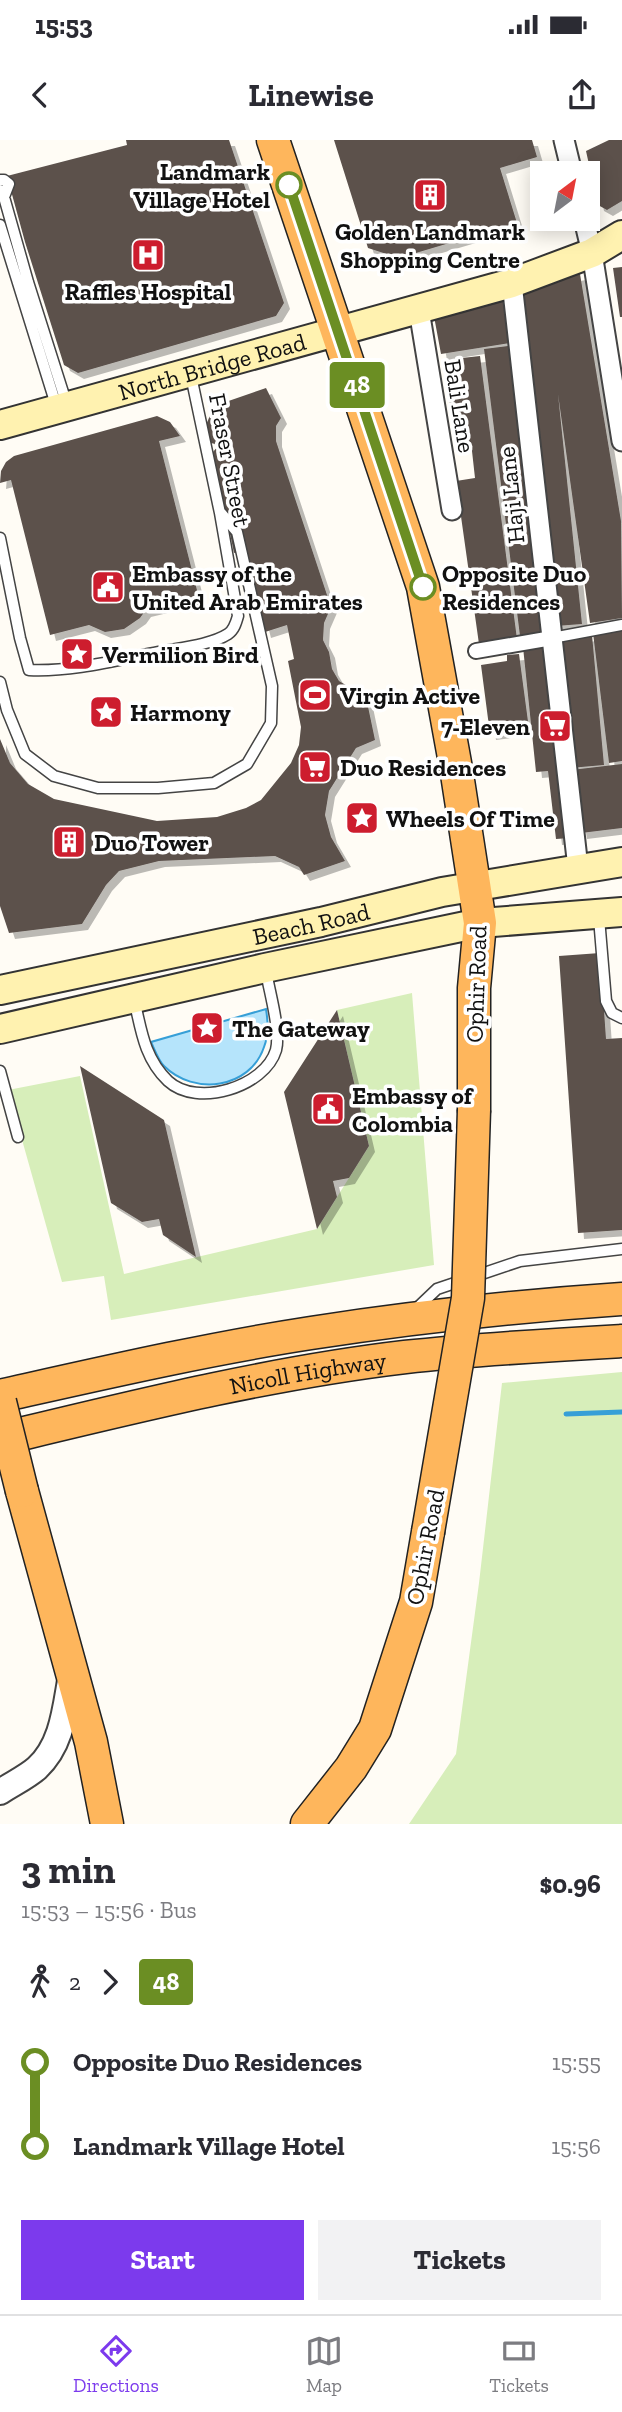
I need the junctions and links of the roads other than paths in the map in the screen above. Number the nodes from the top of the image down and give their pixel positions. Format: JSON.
{"nodes":[{"id":1,"x":274,"y":140,"type":"edge"},
{"id":2,"x":564,"y":140,"type":"edge"},
{"id":3,"x":569,"y":161,"type":"edge"},
{"id":4,"x":0,"y":180,"type":"edge"},
{"id":5,"x":2,"y":193,"type":"edge"},
{"id":6,"x":0,"y":225,"type":"edge"},
{"id":7,"x":587,"y":231,"type":"edge"},
{"id":8,"x":622,"y":235,"type":"edge"},
{"id":9,"x":592,"y":253,"type":"junction"},
{"id":10,"x":28,"y":281,"type":"junction"},
{"id":11,"x":512,"y":283,"type":"junction"},
{"id":12,"x":419,"y":310,"type":"junction"},
{"id":13,"x":338,"y":330,"type":"junction"},
{"id":14,"x":191,"y":372,"type":"junction"},
{"id":15,"x":619,"y":390,"type":"edge"},
{"id":16,"x":63,"y":407,"type":"junction"},
{"id":17,"x":0,"y":425,"type":"edge"},
{"id":18,"x":622,"y":441,"type":"edge"},
{"id":19,"x":452,"y":510,"type":"dead end"},
{"id":20,"x":224,"y":516,"type":"junction"},
{"id":21,"x":0,"y":538,"type":"edge"},
{"id":22,"x":4,"y":556,"type":"junction"},
{"id":23,"x":0,"y":572,"type":"edge"},
{"id":24,"x":622,"y":625,"type":"edge"},
{"id":25,"x":552,"y":638,"type":"junction"},
{"id":26,"x":475,"y":651,"type":"dead end"},
{"id":27,"x":0,"y":681,"type":"edge"},
{"id":28,"x":622,"y":862,"type":"edge"},
{"id":29,"x":578,"y":868,"type":"junction"},
{"id":30,"x":474,"y":885,"type":"junction"},
{"id":31,"x":610,"y":913,"type":"edge"},
{"id":32,"x":480,"y":923,"type":"junction"},
{"id":33,"x":189,"y":968,"type":"junction"},
{"id":34,"x":265,"y":968,"type":"junction"},
{"id":35,"x":0,"y":990,"type":"edge"},
{"id":36,"x":134,"y":998,"type":"junction"},
{"id":37,"x":622,"y":1018,"type":"edge"},
{"id":38,"x":0,"y":1029,"type":"edge"},
{"id":39,"x":0,"y":1071,"type":"edge"},
{"id":40,"x":18,"y":1137,"type":"dead end"},
{"id":41,"x":622,"y":1249,"type":"edge"},
{"id":42,"x":622,"y":1299,"type":"edge"},
{"id":43,"x":404,"y":1320,"type":"junction"},
{"id":44,"x":622,"y":1341,"type":"edge"},
{"id":45,"x":0,"y":1399,"type":"edge"},
{"id":46,"x":0,"y":1439,"type":"edge"},
{"id":47,"x":71,"y":1674,"type":"junction"},
{"id":48,"x":0,"y":1793,"type":"edge"},
{"id":49,"x":107,"y":1824,"type":"edge"},
{"id":50,"x":307,"y":1824,"type":"edge"}],
"edges":[{"from":1,"to":13,"type":"highway","name":"Ophir Road"},
{"from":2,"to":3,"type":"street"},
{"from":4,"to":5,"type":"lane"},
{"from":5,"to":10,"type":"lane"},
{"from":6,"to":10,"type":"lane"},
{"from":7,"to":9,"type":"street"},
{"from":8,"to":9,"type":"main road","name":"North Bridge Road"},
{"from":9,"to":11,"type":"main road","name":"North Bridge Road"},
{"from":9,"to":15,"type":"street"},
{"from":10,"to":16,"type":"lane"},
{"from":11,"to":12,"type":"main road","name":"North Bridge Road"},
{"from":11,"to":25,"type":"street","name":"Haji Lane"},
{"from":12,"to":13,"type":"main road","name":"North Bridge Road"},
{"from":12,"to":19,"type":"street","name":"Bali Lane"},
{"from":13,"to":14,"type":"main road","name":"North Bridge Road"},
{"from":13,"to":30,"type":"highway","name":"Ophir Road"},
{"from":14,"to":16,"type":"main road","name":"North Bridge Road"},
{"from":14,"to":20,"type":"lane","name":"Fraser Street"},
{"from":15,"to":18,"type":"street"},
{"from":16,"to":17,"type":"main road","name":"North Bridge Road"},
{"from":20,"to":22,"type":"lane","name":"Fraser Street"},
{"from":20,"to":27,"type":"lane"},
{"from":21,"to":22,"type":"lane","name":"Fraser Street"},
{"from":22,"to":23,"type":"lane"},
{"from":24,"to":25,"type":"lane"},
{"from":25,"to":26,"type":"street"},
{"from":25,"to":29,"type":"street","name":"Haji Lane"},
{"from":28,"to":29,"type":"main road","name":"Beach Road"},
{"from":29,"to":30,"type":"main road","name":"Beach Road"},
{"from":30,"to":32,"type":"highway","name":"Ophir Road"},
{"from":30,"to":33,"type":"main road","name":"Beach Road"},
{"from":31,"to":32,"type":"main road","name":"Beach Road"},
{"from":31,"to":37,"type":"lane"},
{"from":32,"to":34,"type":"main road","name":"Beach Road"},
{"from":32,"to":50,"type":"highway","name":"Ophir Road","bridge":true},
{"from":33,"to":34,"type":"main road","name":"Beach Road"},
{"from":33,"to":35,"type":"main road","name":"Beach Road"},
{"from":33,"to":36,"type":"main road","name":"Beach Road"},
{"from":34,"to":36,"type":"lane"},
{"from":36,"to":38,"type":"main road","name":"Beach Road"},
{"from":39,"to":40,"type":"lane"},
{"from":41,"to":43,"type":"lane"},
{"from":42,"to":43,"type":"highway","name":"Nicoll Highway"},
{"from":43,"to":45,"type":"highway","name":"Nicoll Highway"},
{"from":44,"to":46,"type":"highway","name":"Nicoll Highway"},
{"from":45,"to":47,"type":"highway","bridge":true},
{"from":47,"to":48,"type":"street"},
{"from":47,"to":49,"type":"highway"}]}
